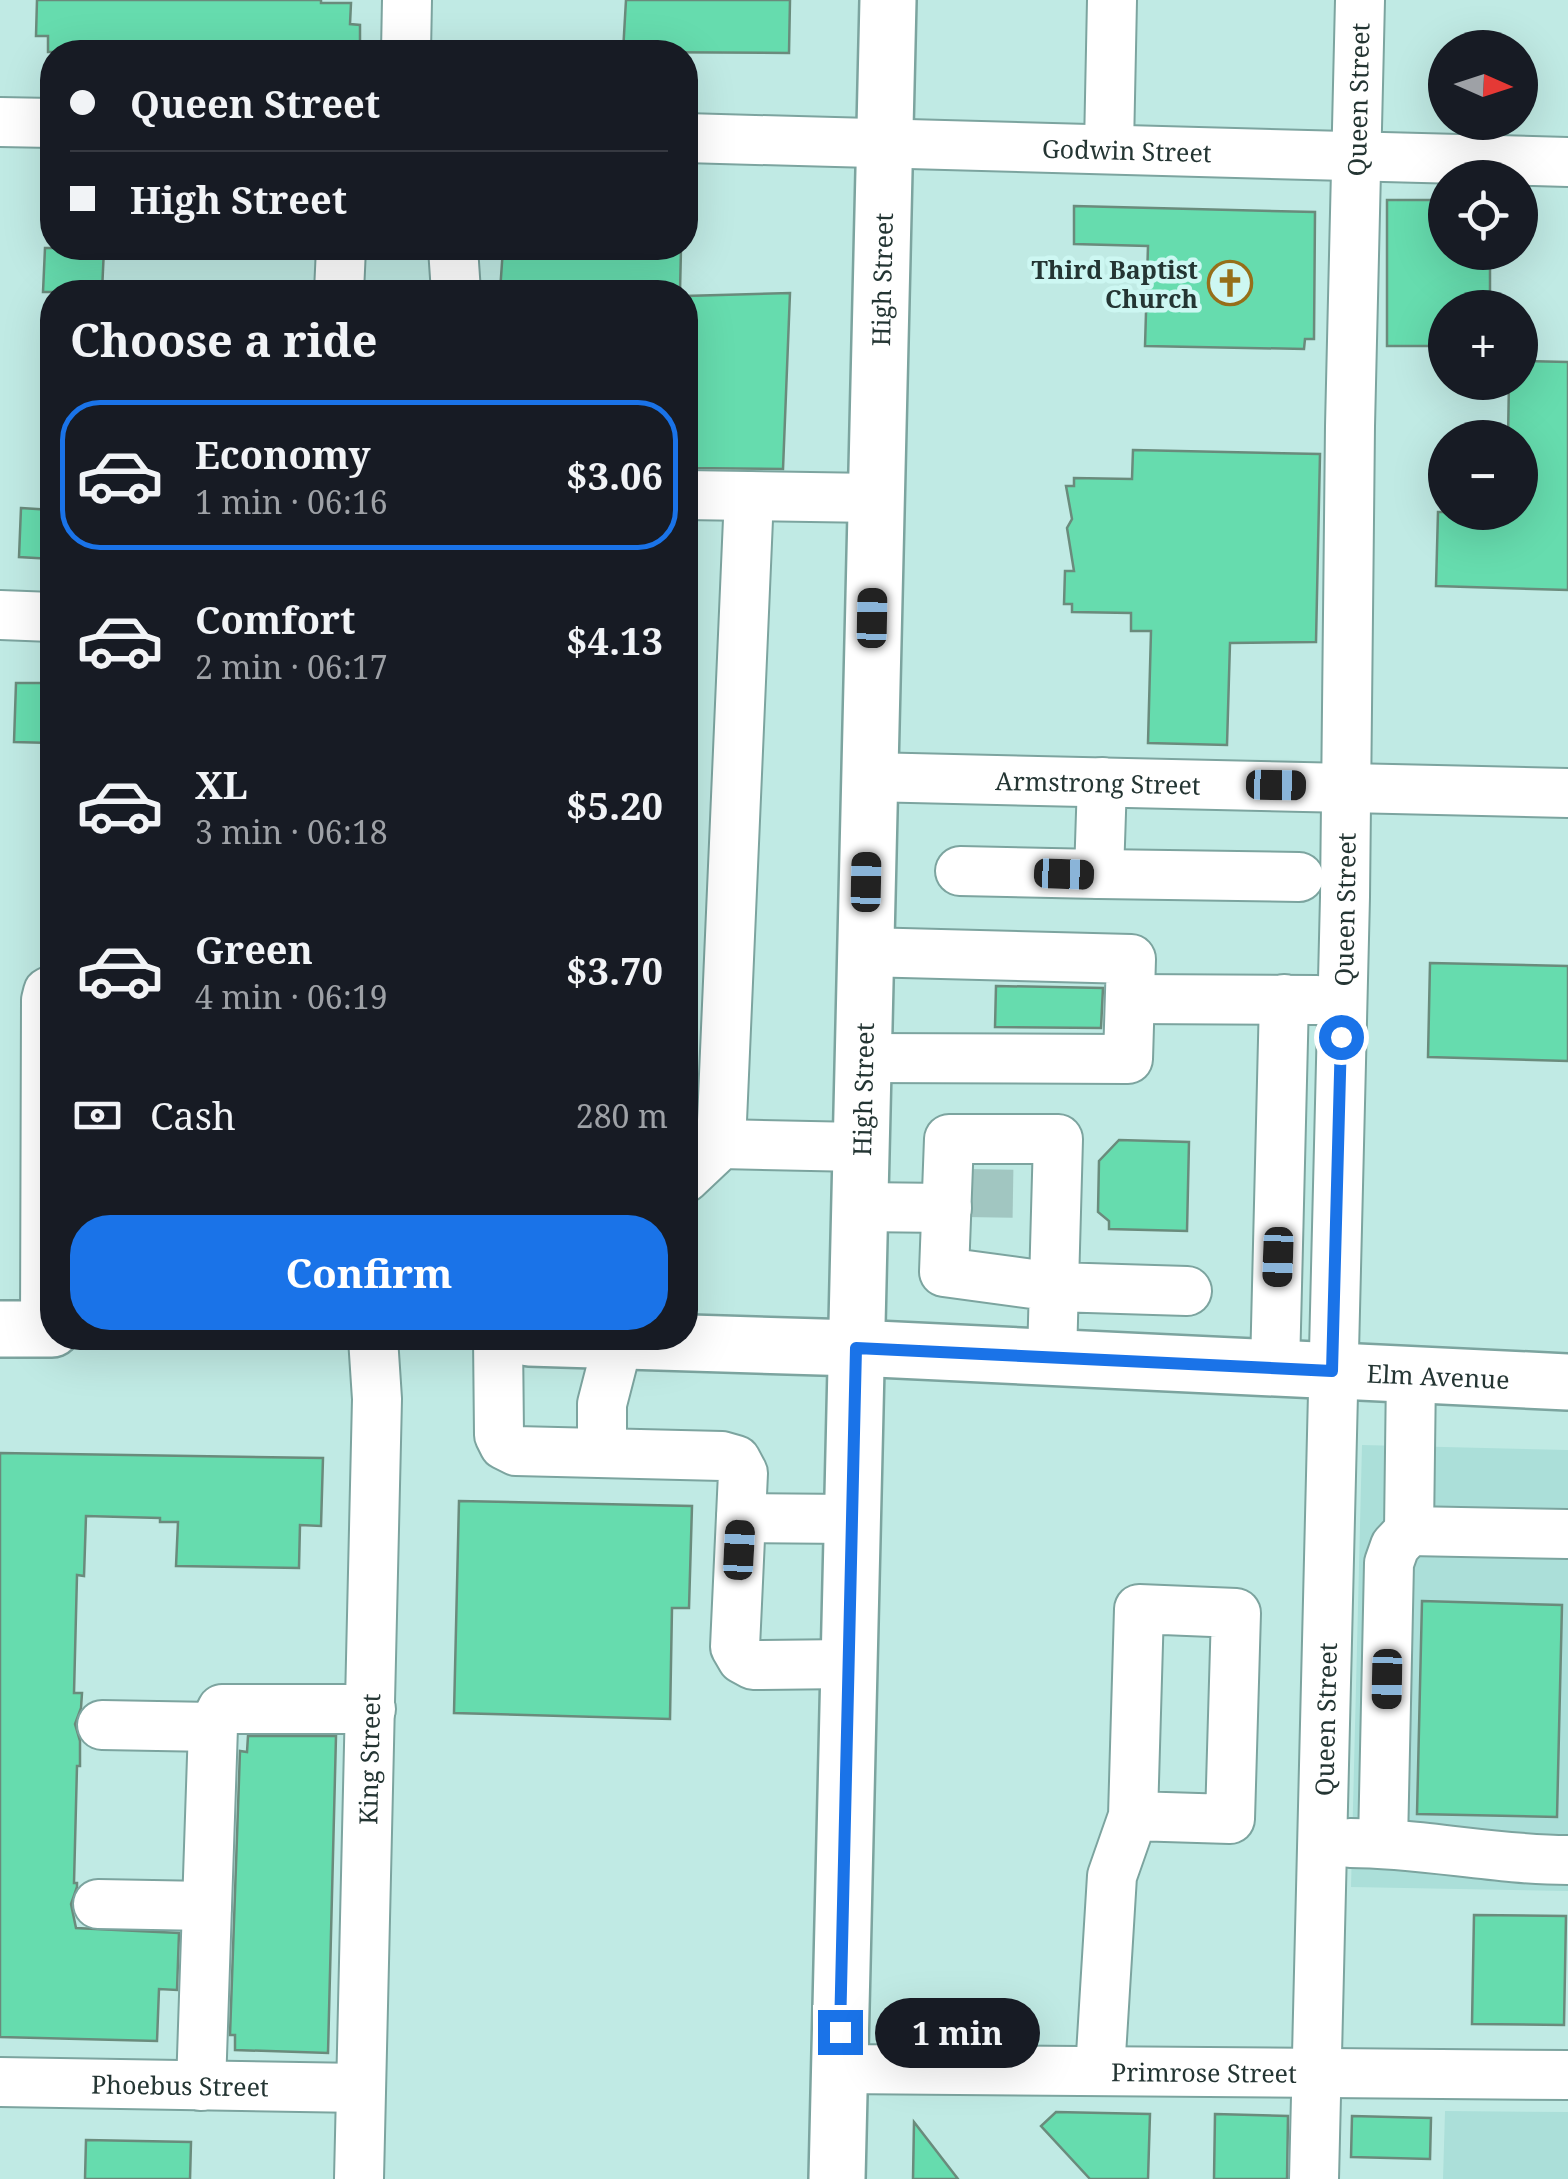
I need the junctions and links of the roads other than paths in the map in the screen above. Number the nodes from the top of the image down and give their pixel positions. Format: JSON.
{"nodes":[{"id":1,"x":407,"y":0,"type":"edge"},
{"id":2,"x":888,"y":0,"type":"edge"},
{"id":3,"x":1112,"y":0,"type":"edge"},
{"id":4,"x":1360,"y":0,"type":"edge"},
{"id":5,"x":406,"y":40,"type":"edge"},
{"id":6,"x":0,"y":122,"type":"edge"},
{"id":7,"x":40,"y":123,"type":"edge"},
{"id":8,"x":698,"y":138,"type":"edge"},
{"id":9,"x":884,"y":143,"type":"junction"},
{"id":10,"x":1109,"y":147,"type":"junction"},
{"id":11,"x":1357,"y":154,"type":"junction"},
{"id":12,"x":1568,"y":162,"type":"edge"},
{"id":13,"x":698,"y":495,"type":"edge"},
{"id":14,"x":750,"y":496,"type":"junction"},
{"id":15,"x":876,"y":498,"type":"junction"},
{"id":16,"x":0,"y":615,"type":"edge"},
{"id":17,"x":40,"y":617,"type":"edge"},
{"id":18,"x":868,"y":777,"type":"junction"},
{"id":19,"x":1102,"y":782,"type":"junction"},
{"id":20,"x":1346,"y":786,"type":"junction"},
{"id":21,"x":1568,"y":793,"type":"edge"},
{"id":22,"x":960,"y":871,"type":"dead end"},
{"id":23,"x":1099,"y":874,"type":"junction"},
{"id":24,"x":1299,"y":877,"type":"dead end"},
{"id":25,"x":864,"y":952,"type":"junction"},
{"id":26,"x":1130,"y":998,"type":"junction"},
{"id":27,"x":1284,"y":1000,"type":"junction"},
{"id":28,"x":1342,"y":1000,"type":"junction"},
{"id":29,"x":862,"y":1058,"type":"junction"},
{"id":30,"x":721,"y":1144,"type":"junction"},
{"id":31,"x":860,"y":1147,"type":"junction"},
{"id":32,"x":698,"y":1166,"type":"edge"},
{"id":33,"x":953,"y":1198,"type":"junction"},
{"id":34,"x":858,"y":1207,"type":"junction"},
{"id":35,"x":40,"y":1249,"type":"edge"},
{"id":36,"x":1055,"y":1287,"type":"junction"},
{"id":37,"x":1187,"y":1291,"type":"dead end"},
{"id":38,"x":32,"y":1329,"type":"edge"},
{"id":39,"x":698,"y":1342,"type":"edge"},
{"id":40,"x":856,"y":1348,"type":"junction"},
{"id":41,"x":374,"y":1350,"type":"edge"},
{"id":42,"x":498,"y":1350,"type":"edge"},
{"id":43,"x":615,"y":1350,"type":"edge"},
{"id":44,"x":1052,"y":1357,"type":"junction"},
{"id":45,"x":1275,"y":1368,"type":"junction"},
{"id":46,"x":1567,"y":1370,"type":"edge"},
{"id":47,"x":1332,"y":1371,"type":"junction"},
{"id":48,"x":1411,"y":1374,"type":"junction"},
{"id":49,"x":602,"y":1453,"type":"junction"},
{"id":50,"x":741,"y":1518,"type":"junction"},
{"id":51,"x":851,"y":1519,"type":"junction"},
{"id":52,"x":1409,"y":1531,"type":"junction"},
{"id":53,"x":1568,"y":1534,"type":"edge"},
{"id":54,"x":848,"y":1664,"type":"junction"},
{"id":55,"x":372,"y":1709,"type":"junction"},
{"id":56,"x":102,"y":1725,"type":"dead end"},
{"id":57,"x":213,"y":1727,"type":"junction"},
{"id":58,"x":1134,"y":1816,"type":"junction"},
{"id":59,"x":1322,"y":1843,"type":"junction"},
{"id":60,"x":1383,"y":1843,"type":"junction"},
{"id":61,"x":1568,"y":1860,"type":"edge"},
{"id":62,"x":98,"y":1904,"type":"dead end"},
{"id":63,"x":207,"y":1906,"type":"junction"},
{"id":64,"x":839,"y":2070,"type":"junction"},
{"id":65,"x":1100,"y":2071,"type":"junction"},
{"id":66,"x":1317,"y":2073,"type":"junction"},
{"id":67,"x":1568,"y":2075,"type":"edge"},
{"id":68,"x":0,"y":2082,"type":"edge"},
{"id":69,"x":201,"y":2086,"type":"junction"},
{"id":70,"x":361,"y":2088,"type":"junction"},
{"id":71,"x":358,"y":2179,"type":"edge"},
{"id":72,"x":837,"y":2179,"type":"edge"},
{"id":73,"x":1314,"y":2179,"type":"edge"}],
"edges":[{"from":1,"to":5,"type":"street"},
{"from":2,"to":9,"type":"main road","name":"High Street"},
{"from":3,"to":10,"type":"street"},
{"from":4,"to":11,"type":"street","name":"Queen Street"},
{"from":6,"to":7,"type":"street"},
{"from":8,"to":9,"type":"street","name":"Godwin Street"},
{"from":9,"to":10,"type":"street","name":"Godwin Street"},
{"from":9,"to":15,"type":"main road","name":"High Street"},
{"from":10,"to":11,"type":"street","name":"Godwin Street"},
{"from":11,"to":12,"type":"street","name":"Godwin Street"},
{"from":11,"to":20,"type":"street","name":"Queen Street"},
{"from":13,"to":14,"type":"street"},
{"from":14,"to":15,"type":"street"},
{"from":14,"to":30,"type":"street"},
{"from":15,"to":18,"type":"main road","name":"High Street"},
{"from":16,"to":17,"type":"street"},
{"from":18,"to":19,"type":"street","name":"Armstrong Street"},
{"from":18,"to":25,"type":"main road","name":"High Street"},
{"from":19,"to":20,"type":"street","name":"Armstrong Street"},
{"from":19,"to":23,"type":"street"},
{"from":20,"to":21,"type":"street","name":"Armstrong Street"},
{"from":20,"to":28,"type":"street","name":"Queen Street"},
{"from":22,"to":23,"type":"street"},
{"from":23,"to":24,"type":"street"},
{"from":25,"to":26,"type":"street"},
{"from":25,"to":29,"type":"main road","name":"High Street"},
{"from":26,"to":27,"type":"street"},
{"from":26,"to":29,"type":"street"},
{"from":27,"to":28,"type":"street"},
{"from":27,"to":45,"type":"street"},
{"from":28,"to":47,"type":"street","name":"Queen Street"},
{"from":29,"to":31,"type":"main road","name":"High Street"},
{"from":30,"to":31,"type":"street"},
{"from":30,"to":32,"type":"street"},
{"from":31,"to":34,"type":"main road","name":"High Street"},
{"from":33,"to":34,"type":"street"},
{"from":33,"to":36,"type":"street"},
{"from":33,"to":36,"type":"street"},
{"from":34,"to":40,"type":"main road","name":"High Street"},
{"from":35,"to":38,"type":"street"},
{"from":36,"to":37,"type":"street"},
{"from":36,"to":44,"type":"street"},
{"from":39,"to":40,"type":"main road","name":"Elm Avenue"},
{"from":40,"to":44,"type":"main road","name":"Elm Avenue"},
{"from":40,"to":51,"type":"main road","name":"High Street"},
{"from":41,"to":55,"type":"street","name":"King Street"},
{"from":42,"to":49,"type":"street"},
{"from":43,"to":49,"type":"street"},
{"from":44,"to":45,"type":"main road","name":"Elm Avenue"},
{"from":45,"to":47,"type":"main road","name":"Elm Avenue"},
{"from":46,"to":48,"type":"main road","name":"Elm Avenue"},
{"from":47,"to":48,"type":"main road","name":"Elm Avenue"},
{"from":47,"to":59,"type":"street","name":"Queen Street"},
{"from":48,"to":52,"type":"street"},
{"from":49,"to":50,"type":"street"},
{"from":50,"to":51,"type":"street"},
{"from":50,"to":54,"type":"street"},
{"from":51,"to":54,"type":"main road","name":"High Street"},
{"from":52,"to":53,"type":"street"},
{"from":52,"to":60,"type":"street"},
{"from":54,"to":64,"type":"main road","name":"High Street"},
{"from":55,"to":57,"type":"street"},
{"from":55,"to":70,"type":"street","name":"King Street"},
{"from":56,"to":57,"type":"street"},
{"from":57,"to":63,"type":"street"},
{"from":58,"to":58,"type":"street"},
{"from":58,"to":65,"type":"street"},
{"from":59,"to":60,"type":"street"},
{"from":59,"to":66,"type":"street","name":"Queen Street"},
{"from":60,"to":61,"type":"street"},
{"from":62,"to":63,"type":"street"},
{"from":63,"to":69,"type":"street"},
{"from":64,"to":65,"type":"street","name":"Primrose Street"},
{"from":64,"to":72,"type":"main road","name":"High Street"},
{"from":65,"to":66,"type":"street","name":"Primrose Street"},
{"from":66,"to":67,"type":"street","name":"Primrose Street"},
{"from":66,"to":73,"type":"street","name":"Queen Street"},
{"from":68,"to":69,"type":"street","name":"Phoebus Street"},
{"from":69,"to":70,"type":"street","name":"Phoebus Street"},
{"from":70,"to":71,"type":"street","name":"King Street"}]}
